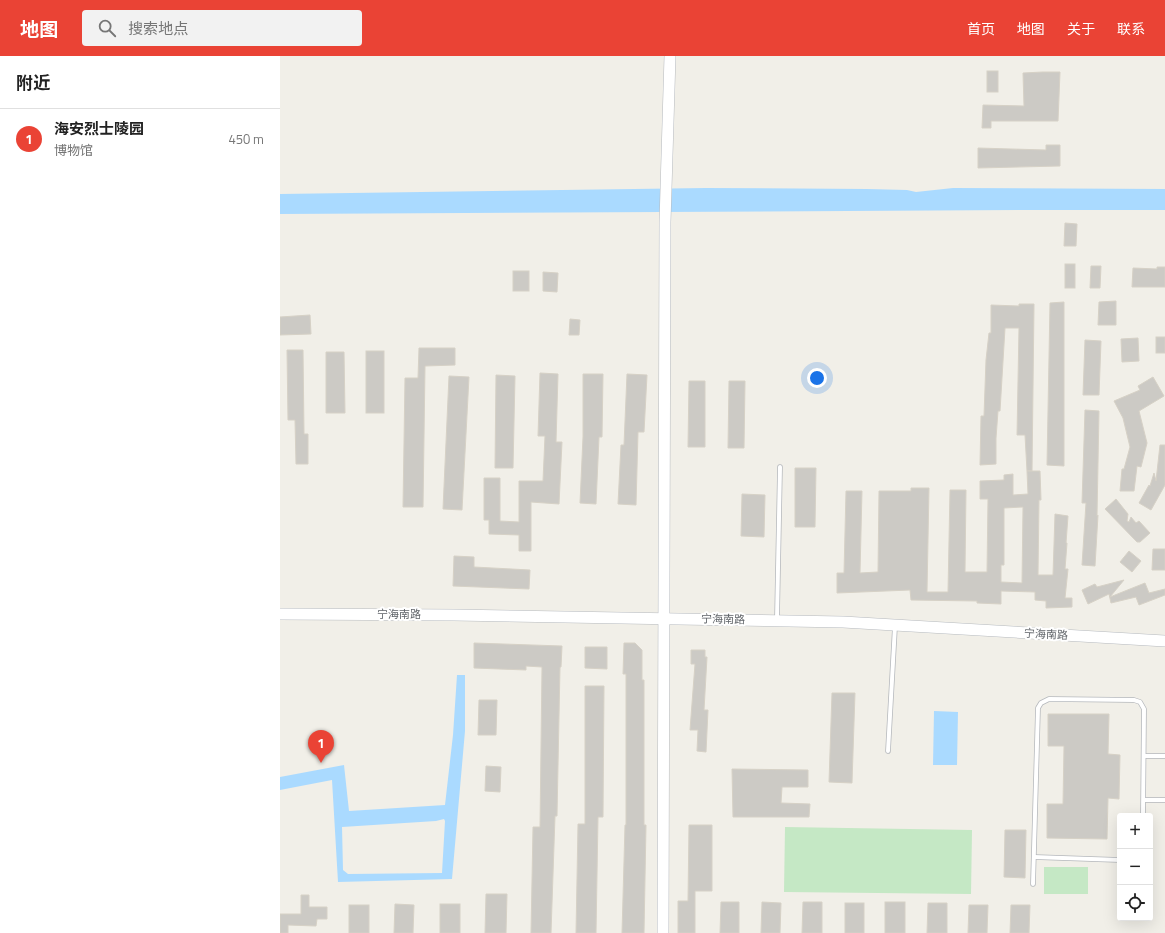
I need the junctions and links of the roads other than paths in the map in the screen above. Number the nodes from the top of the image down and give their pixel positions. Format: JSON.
{"nodes":[{"id":1,"x":670,"y":56,"type":"edge"},
{"id":2,"x":780,"y":467,"type":"dead end"},
{"id":3,"x":280,"y":614,"type":"edge"},
{"id":4,"x":663,"y":618,"type":"junction"},
{"id":5,"x":777,"y":620,"type":"junction"},
{"id":6,"x":895,"y":625,"type":"junction"},
{"id":7,"x":1165,"y":641,"type":"edge"},
{"id":8,"x":888,"y":751,"type":"dead end"},
{"id":9,"x":1144,"y":756,"type":"junction"},
{"id":10,"x":1165,"y":756,"type":"edge"},
{"id":11,"x":1144,"y":800,"type":"junction"},
{"id":12,"x":1165,"y":800,"type":"edge"},
{"id":13,"x":1144,"y":813,"type":"edge"},
{"id":14,"x":1034,"y":857,"type":"junction"},
{"id":15,"x":1117,"y":860,"type":"edge"},
{"id":16,"x":1033,"y":884,"type":"dead end"},
{"id":17,"x":663,"y":933,"type":"edge"}],
"edges":[{"from":1,"to":4,"type":"street"},
{"from":2,"to":5,"type":"lane"},
{"from":3,"to":4,"type":"street","name":"宁海南路"},
{"from":4,"to":5,"type":"street","name":"宁海南路"},
{"from":4,"to":17,"type":"street"},
{"from":5,"to":6,"type":"street","name":"宁海南路"},
{"from":6,"to":7,"type":"street","name":"宁海南路"},
{"from":6,"to":8,"type":"lane"},
{"from":9,"to":10,"type":"lane"},
{"from":9,"to":11,"type":"lane"},
{"from":9,"to":14,"type":"lane"},
{"from":11,"to":12,"type":"lane"},
{"from":11,"to":13,"type":"lane"},
{"from":14,"to":15,"type":"lane"},
{"from":14,"to":16,"type":"lane"}]}
